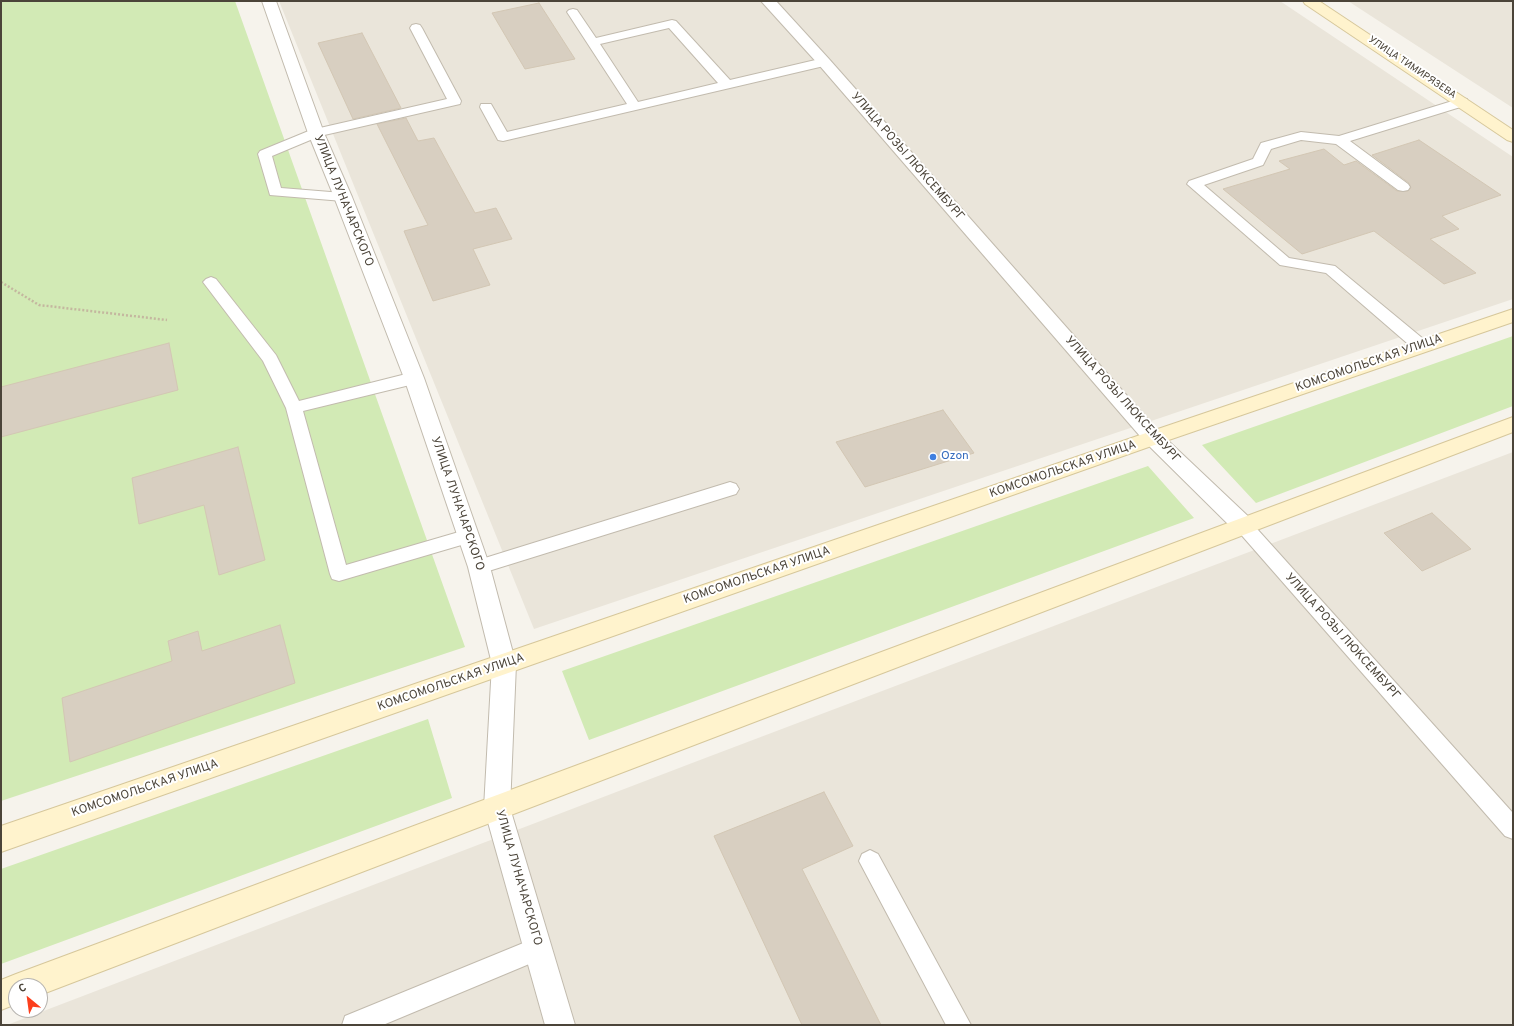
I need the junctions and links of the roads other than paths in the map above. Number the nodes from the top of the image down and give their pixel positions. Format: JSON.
{"nodes":[{"id":1,"x":269,"y":1,"type":"edge"},
{"id":2,"x":768,"y":1,"type":"edge"},
{"id":3,"x":1310,"y":1,"type":"edge"},
{"id":4,"x":573,"y":12,"type":"dead end"},
{"id":5,"x":416,"y":28,"type":"dead end"},
{"id":6,"x":594,"y":42,"type":"junction"},
{"id":7,"x":824,"y":62,"type":"junction"},
{"id":8,"x":726,"y":84,"type":"junction"},
{"id":9,"x":1462,"y":102,"type":"junction"},
{"id":10,"x":635,"y":106,"type":"junction"},
{"id":11,"x":486,"y":107,"type":"dead end"},
{"id":12,"x":316,"y":133,"type":"junction"},
{"id":13,"x":1513,"y":137,"type":"edge"},
{"id":14,"x":1340,"y":140,"type":"junction"},
{"id":15,"x":1403,"y":187,"type":"dead end"},
{"id":16,"x":343,"y":197,"type":"junction"},
{"id":17,"x":212,"y":282,"type":"dead end"},
{"id":18,"x":1513,"y":315,"type":"edge"},
{"id":19,"x":1421,"y":346,"type":"junction"},
{"id":20,"x":414,"y":378,"type":"junction"},
{"id":21,"x":294,"y":408,"type":"junction"},
{"id":22,"x":1513,"y":424,"type":"edge"},
{"id":23,"x":1153,"y":438,"type":"junction"},
{"id":24,"x":730,"y":489,"type":"dead end"},
{"id":25,"x":1243,"y":525,"type":"junction"},
{"id":26,"x":469,"y":536,"type":"junction"},
{"id":27,"x":479,"y":567,"type":"junction"},
{"id":28,"x":504,"y":664,"type":"junction"},
{"id":29,"x":497,"y":808,"type":"junction"},
{"id":30,"x":1513,"y":829,"type":"edge"},
{"id":31,"x":1,"y":839,"type":"edge"},
{"id":32,"x":870,"y":860,"type":"dead end"},
{"id":33,"x":538,"y":949,"type":"junction"},
{"id":34,"x":45,"y":978,"type":"edge"},
{"id":35,"x":354,"y":1025,"type":"edge"},
{"id":36,"x":560,"y":1025,"type":"edge"},
{"id":37,"x":959,"y":1025,"type":"edge"}],
"edges":[{"from":1,"to":12,"type":"street","name":"УЛИЦА ЛУНАЧАРСКОГО"},
{"from":2,"to":7,"type":"street","name":"УЛИЦА РОЗЫ ЛЮКСЕМБУРГ"},
{"from":3,"to":9,"type":"street","name":"УЛИЦА ТИМИРЯЗЕВА"},
{"from":4,"to":6,"type":"lane"},
{"from":5,"to":12,"type":"lane"},
{"from":6,"to":8,"type":"lane"},
{"from":6,"to":10,"type":"lane"},
{"from":7,"to":8,"type":"lane"},
{"from":7,"to":23,"type":"street","name":"УЛИЦА РОЗЫ ЛЮКСЕМБУРГ"},
{"from":8,"to":10,"type":"lane"},
{"from":9,"to":13,"type":"street","name":"УЛИЦА ТИМИРЯЗЕВА"},
{"from":9,"to":14,"type":"lane"},
{"from":10,"to":11,"type":"lane"},
{"from":12,"to":16,"type":"street","name":"УЛИЦА ЛУНАЧАРСКОГО"},
{"from":12,"to":16,"type":"lane"},
{"from":14,"to":15,"type":"lane"},
{"from":14,"to":19,"type":"lane"},
{"from":16,"to":20,"type":"street","name":"УЛИЦА ЛУНАЧАРСКОГО"},
{"from":17,"to":21,"type":"lane"},
{"from":18,"to":19,"type":"street","name":"КОМСОМОЛЬСКАЯ УЛИЦА"},
{"from":19,"to":23,"type":"street","name":"КОМСОМОЛЬСКАЯ УЛИЦА"},
{"from":20,"to":21,"type":"lane"},
{"from":20,"to":26,"type":"street","name":"УЛИЦА ЛУНАЧАРСКОГО"},
{"from":21,"to":26,"type":"lane"},
{"from":22,"to":25,"type":"street"},
{"from":23,"to":25,"type":"street","name":"УЛИЦА РОЗЫ ЛЮКСЕМБУРГ"},
{"from":23,"to":28,"type":"street","name":"КОМСОМОЛЬСКАЯ УЛИЦА"},
{"from":24,"to":27,"type":"lane"},
{"from":25,"to":29,"type":"street"},
{"from":25,"to":30,"type":"lane","name":"УЛИЦА РОЗЫ ЛЮКСЕМБУРГ"},
{"from":26,"to":27,"type":"street","name":"УЛИЦА ЛУНАЧАРСКОГО"},
{"from":27,"to":28,"type":"street","name":"УЛИЦА ЛУНАЧАРСКОГО"},
{"from":28,"to":29,"type":"street","name":"УЛИЦА ЛУНАЧАРСКОГО"},
{"from":28,"to":31,"type":"street","name":"КОМСОМОЛЬСКАЯ УЛИЦА"},
{"from":29,"to":33,"type":"street","name":"УЛИЦА ЛУНАЧАРСКОГО"},
{"from":29,"to":34,"type":"street"},
{"from":32,"to":37,"type":"lane"},
{"from":33,"to":35,"type":"lane"},
{"from":33,"to":36,"type":"street","name":"УЛИЦА ЛУНАЧАРСКОГО"}]}
